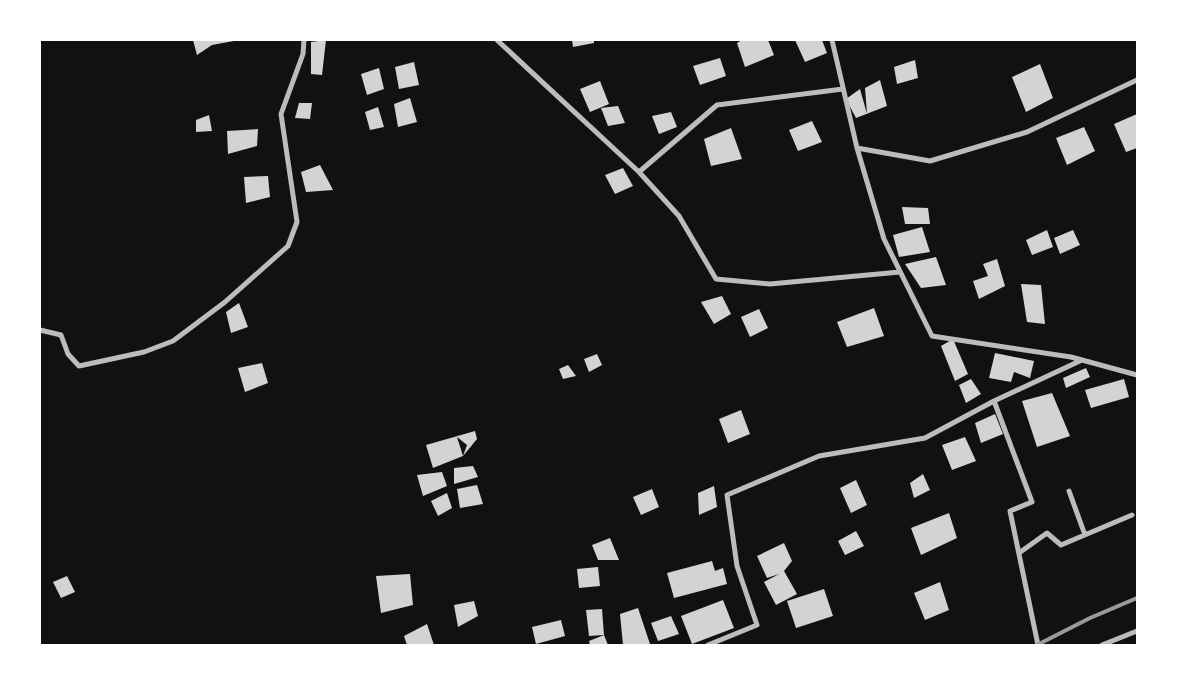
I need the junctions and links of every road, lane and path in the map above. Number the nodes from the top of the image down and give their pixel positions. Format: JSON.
{"nodes":[{"id":1,"x":304,"y":40,"type":"edge"},
{"id":2,"x":497,"y":40,"type":"edge"},
{"id":3,"x":832,"y":40,"type":"edge"},
{"id":4,"x":1137,"y":80,"type":"edge"},
{"id":5,"x":844,"y":89,"type":"junction"},
{"id":6,"x":857,"y":148,"type":"junction"},
{"id":7,"x":639,"y":172,"type":"junction"},
{"id":8,"x":900,"y":272,"type":"junction"},
{"id":9,"x":40,"y":330,"type":"edge"},
{"id":10,"x":1082,"y":360,"type":"junction"},
{"id":11,"x":1137,"y":375,"type":"edge"},
{"id":12,"x":994,"y":402,"type":"junction"},
{"id":13,"x":1069,"y":490,"type":"dead end"},
{"id":14,"x":1132,"y":515,"type":"dead end"},
{"id":15,"x":1085,"y":535,"type":"junction"},
{"id":16,"x":1019,"y":553,"type":"junction"},
{"id":17,"x":1137,"y":631,"type":"edge"},
{"id":18,"x":708,"y":645,"type":"edge"},
{"id":19,"x":1038,"y":645,"type":"edge"},
{"id":20,"x":1102,"y":645,"type":"edge"}],
"edges":[{"from":1,"to":9,"type":"street"},
{"from":2,"to":7,"type":"street"},
{"from":3,"to":5,"type":"street"},
{"from":4,"to":6,"type":"street"},
{"from":5,"to":6,"type":"street"},
{"from":5,"to":7,"type":"street"},
{"from":6,"to":8,"type":"street"},
{"from":7,"to":8,"type":"street"},
{"from":8,"to":10,"type":"street"},
{"from":10,"to":11,"type":"street"},
{"from":10,"to":12,"type":"street"},
{"from":12,"to":16,"type":"street"},
{"from":12,"to":18,"type":"street"},
{"from":13,"to":15,"type":"street"},
{"from":14,"to":15,"type":"street"},
{"from":15,"to":16,"type":"street"},
{"from":16,"to":19,"type":"street"},
{"from":17,"to":20,"type":"street"}]}
